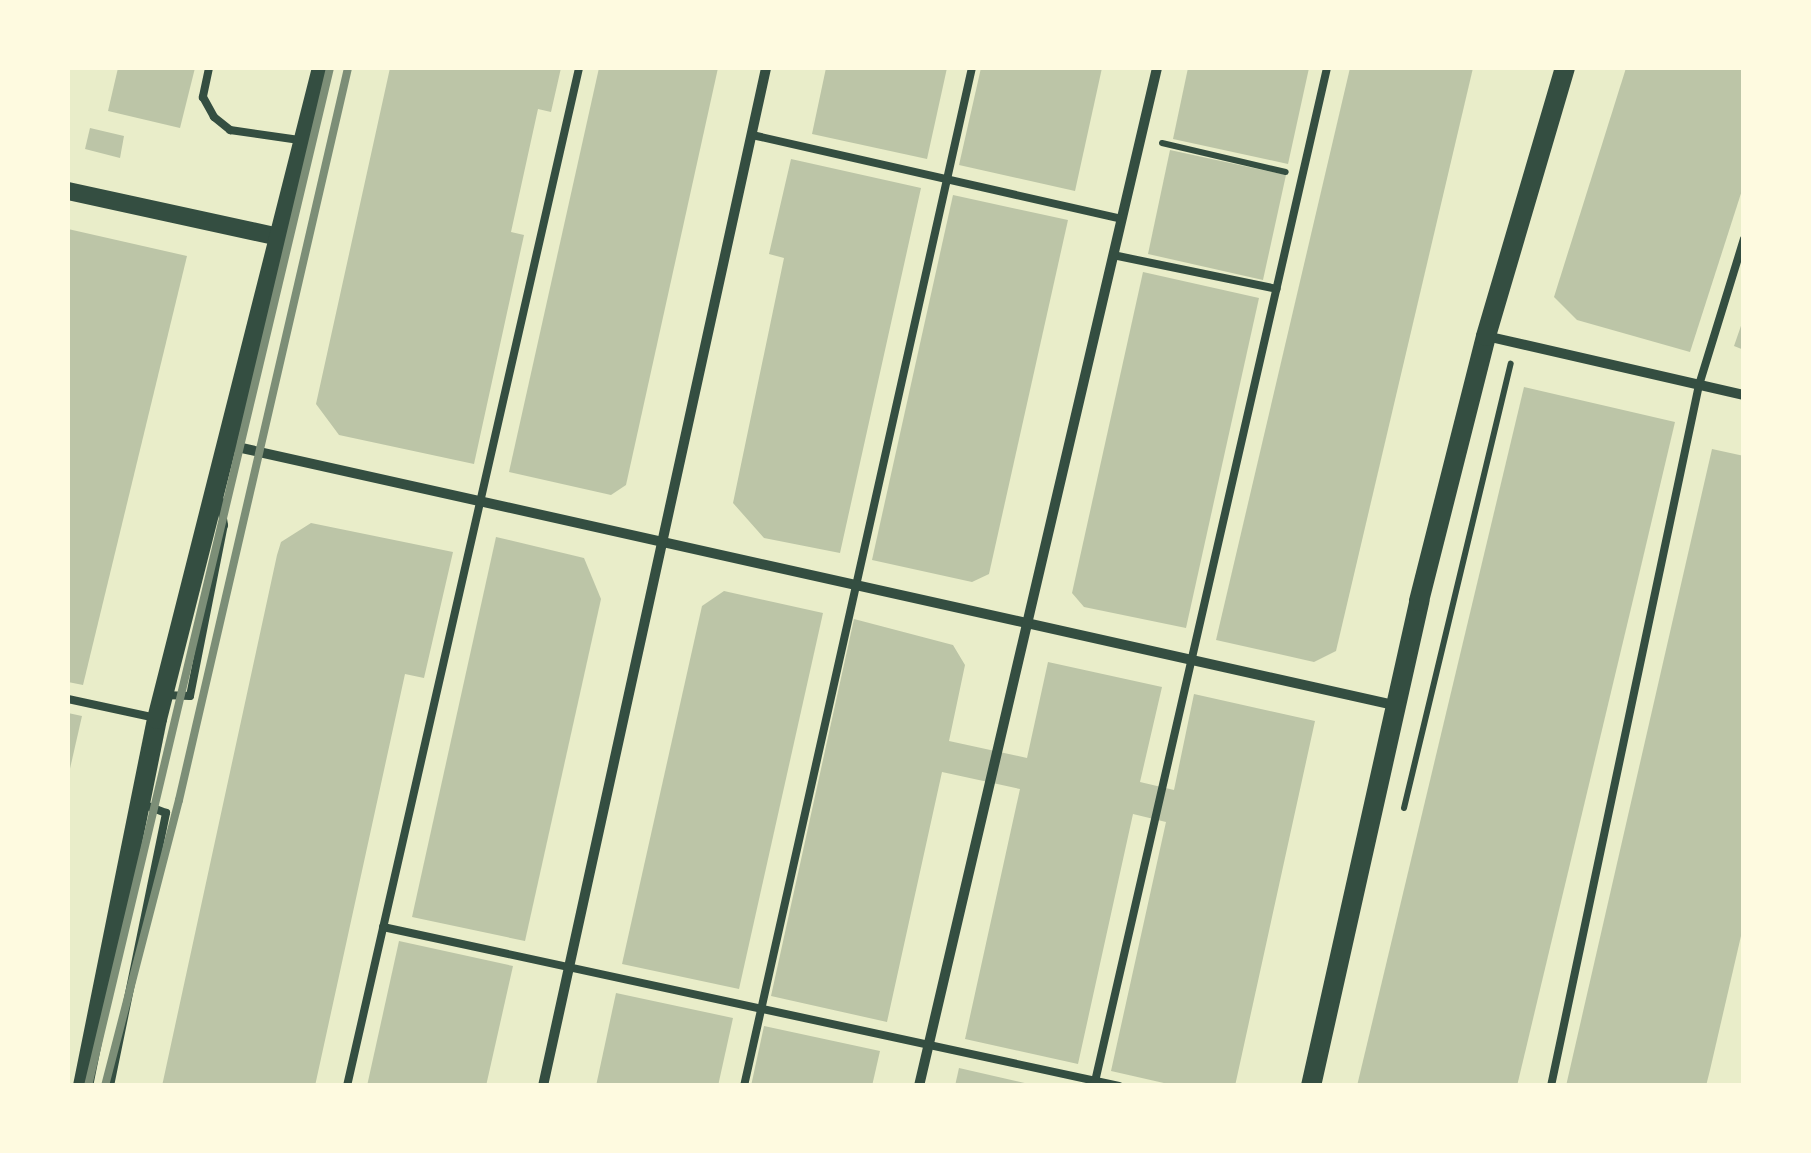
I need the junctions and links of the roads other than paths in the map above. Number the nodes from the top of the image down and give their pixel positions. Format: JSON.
{"nodes":[{"id":1,"x":209,"y":68,"type":"edge"},
{"id":2,"x":322,"y":68,"type":"edge"},
{"id":3,"x":579,"y":68,"type":"edge"},
{"id":4,"x":766,"y":68,"type":"edge"},
{"id":5,"x":972,"y":68,"type":"edge"},
{"id":6,"x":1157,"y":68,"type":"edge"},
{"id":7,"x":1326,"y":68,"type":"edge"},
{"id":8,"x":1565,"y":68,"type":"edge"},
{"id":9,"x":752,"y":135,"type":"junction"},
{"id":10,"x":304,"y":141,"type":"junction"},
{"id":11,"x":947,"y":179,"type":"junction"},
{"id":12,"x":68,"y":191,"type":"edge"},
{"id":13,"x":1122,"y":219,"type":"junction"},
{"id":14,"x":280,"y":237,"type":"junction"},
{"id":15,"x":1744,"y":239,"type":"edge"},
{"id":16,"x":1113,"y":255,"type":"junction"},
{"id":17,"x":1276,"y":288,"type":"junction"},
{"id":18,"x":1486,"y":336,"type":"junction"},
{"id":19,"x":1699,"y":385,"type":"junction"},
{"id":20,"x":1744,"y":395,"type":"edge"},
{"id":21,"x":228,"y":445,"type":"junction"},
{"id":22,"x":480,"y":501,"type":"junction"},
{"id":23,"x":662,"y":542,"type":"junction"},
{"id":24,"x":856,"y":585,"type":"junction"},
{"id":25,"x":1027,"y":624,"type":"junction"},
{"id":26,"x":1192,"y":660,"type":"junction"},
{"id":27,"x":68,"y":699,"type":"edge"},
{"id":28,"x":1394,"y":705,"type":"junction"},
{"id":29,"x":157,"y":718,"type":"junction"},
{"id":30,"x":138,"y":802,"type":"junction"},
{"id":31,"x":383,"y":927,"type":"junction"},
{"id":32,"x":569,"y":967,"type":"junction"},
{"id":33,"x":761,"y":1008,"type":"junction"},
{"id":34,"x":928,"y":1044,"type":"junction"},
{"id":35,"x":1095,"y":1083,"type":"edge"},
{"id":36,"x":83,"y":1086,"type":"edge"},
{"id":37,"x":110,"y":1086,"type":"edge"},
{"id":38,"x":347,"y":1086,"type":"edge"},
{"id":39,"x":543,"y":1086,"type":"edge"},
{"id":40,"x":744,"y":1086,"type":"edge"},
{"id":41,"x":919,"y":1086,"type":"edge"},
{"id":42,"x":1119,"y":1086,"type":"edge"},
{"id":43,"x":1311,"y":1086,"type":"edge"},
{"id":44,"x":1552,"y":1086,"type":"edge"}],
"edges":[{"from":1,"to":10,"type":"lane"},
{"from":2,"to":10,"type":"main road"},
{"from":3,"to":22,"type":"lane"},
{"from":4,"to":9,"type":"street"},
{"from":5,"to":11,"type":"lane"},
{"from":6,"to":13,"type":"street"},
{"from":7,"to":17,"type":"lane"},
{"from":8,"to":18,"type":"main road"},
{"from":9,"to":11,"type":"lane"},
{"from":9,"to":23,"type":"street"},
{"from":10,"to":14,"type":"main road"},
{"from":11,"to":13,"type":"lane"},
{"from":11,"to":24,"type":"lane"},
{"from":12,"to":14,"type":"street"},
{"from":13,"to":16,"type":"street"},
{"from":14,"to":21,"type":"main road"},
{"from":15,"to":19,"type":"lane"},
{"from":16,"to":17,"type":"lane"},
{"from":16,"to":25,"type":"street"},
{"from":17,"to":26,"type":"lane"},
{"from":18,"to":19,"type":"street"},
{"from":18,"to":28,"type":"main road"},
{"from":19,"to":20,"type":"street"},
{"from":19,"to":44,"type":"lane"},
{"from":21,"to":22,"type":"street"},
{"from":21,"to":29,"type":"main road"},
{"from":22,"to":23,"type":"street"},
{"from":22,"to":31,"type":"lane"},
{"from":23,"to":24,"type":"street"},
{"from":23,"to":32,"type":"street"},
{"from":24,"to":25,"type":"street"},
{"from":24,"to":33,"type":"lane"},
{"from":25,"to":26,"type":"street"},
{"from":25,"to":34,"type":"street"},
{"from":26,"to":28,"type":"street"},
{"from":26,"to":35,"type":"lane"},
{"from":27,"to":29,"type":"lane"},
{"from":28,"to":43,"type":"main road"},
{"from":29,"to":30,"type":"main road"},
{"from":30,"to":36,"type":"main road"},
{"from":30,"to":37,"type":"lane"},
{"from":31,"to":32,"type":"lane"},
{"from":31,"to":38,"type":"lane"},
{"from":32,"to":33,"type":"lane"},
{"from":32,"to":39,"type":"street"},
{"from":33,"to":34,"type":"lane"},
{"from":33,"to":40,"type":"lane"},
{"from":34,"to":35,"type":"lane"},
{"from":34,"to":41,"type":"street"},
{"from":35,"to":42,"type":"lane"}]}
